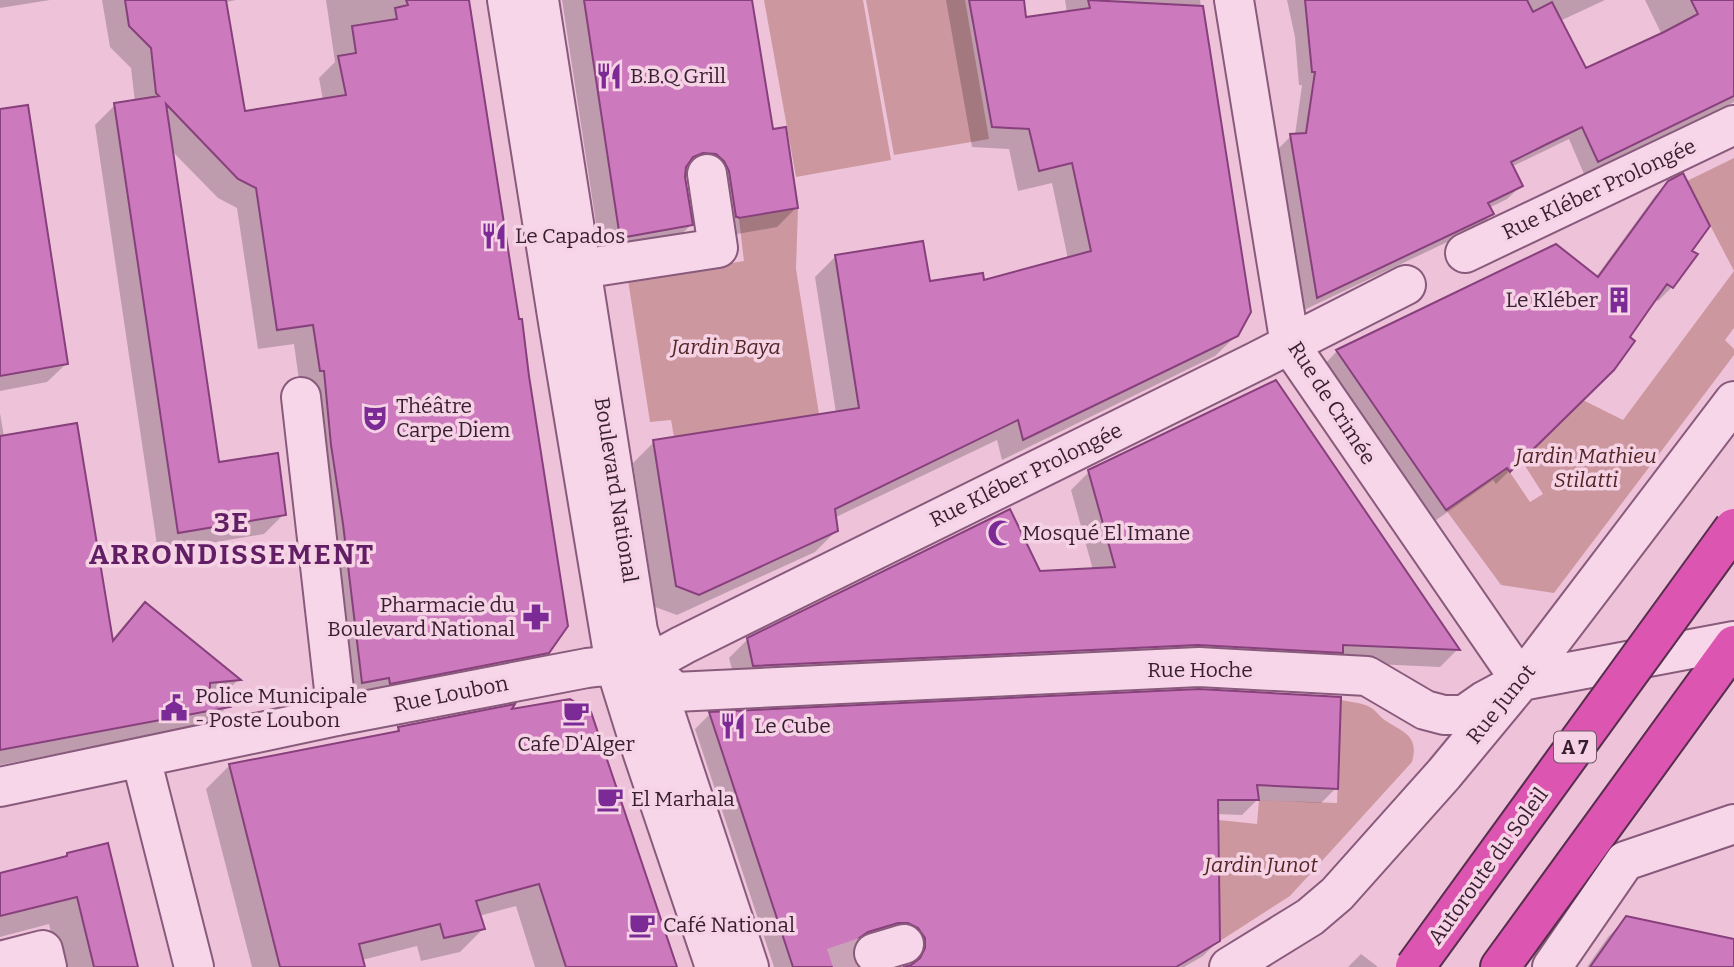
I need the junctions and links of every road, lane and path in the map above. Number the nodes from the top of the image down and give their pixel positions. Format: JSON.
{"nodes":[{"id":1,"x":507,"y":0,"type":"edge"},
{"id":2,"x":539,"y":0,"type":"edge"},
{"id":3,"x":1234,"y":0,"type":"edge"},
{"id":4,"x":1734,"y":125,"type":"edge"},
{"id":5,"x":707,"y":174,"type":"dead end"},
{"id":6,"x":1465,"y":253,"type":"dead end"},
{"id":7,"x":582,"y":269,"type":"junction"},
{"id":8,"x":1406,"y":285,"type":"dead end"},
{"id":9,"x":1290,"y":345,"type":"junction"},
{"id":10,"x":301,"y":397,"type":"dead end"},
{"id":11,"x":1734,"y":401,"type":"edge"},
{"id":12,"x":1734,"y":528,"type":"edge"},
{"id":13,"x":1734,"y":643,"type":"edge"},
{"id":14,"x":633,"y":668,"type":"junction"},
{"id":15,"x":1521,"y":681,"type":"junction"},
{"id":16,"x":337,"y":716,"type":"junction"},
{"id":17,"x":141,"y":758,"type":"junction"},
{"id":18,"x":0,"y":787,"type":"edge"},
{"id":19,"x":1734,"y":824,"type":"edge"},
{"id":20,"x":0,"y":961,"type":"edge"},
{"id":21,"x":47,"y":967,"type":"edge"},
{"id":22,"x":194,"y":967,"type":"edge"},
{"id":23,"x":716,"y":967,"type":"edge"},
{"id":24,"x":749,"y":967,"type":"edge"},
{"id":25,"x":1230,"y":967,"type":"edge"},
{"id":26,"x":1415,"y":967,"type":"edge"},
{"id":27,"x":1500,"y":967,"type":"edge"},
{"id":28,"x":1552,"y":967,"type":"edge"}],
"edges":[{"from":1,"to":14,"type":"street","name":"Boulevard National"},
{"from":2,"to":7,"type":"street","name":"Boulevard National"},
{"from":3,"to":9,"type":"street","name":"Rue de Crimée"},
{"from":4,"to":6,"type":"street","name":"Rue Kléber Prolongée"},
{"from":5,"to":7,"type":"street"},
{"from":7,"to":14,"type":"street","name":"Boulevard National"},
{"from":8,"to":9,"type":"street","name":"Rue Kléber Prolongée"},
{"from":9,"to":14,"type":"street","name":"Rue Kléber Prolongée"},
{"from":9,"to":15,"type":"street","name":"Rue de Crimée"},
{"from":10,"to":16,"type":"street"},
{"from":11,"to":15,"type":"street","name":"Rue Junot"},
{"from":12,"to":26,"type":"highway","name":"Autoroute du Soleil","number":"A 7","bridge":true},
{"from":13,"to":15,"type":"street","name":"Rue Hoche"},
{"from":13,"to":27,"type":"highway"},
{"from":14,"to":15,"type":"street","name":"Rue Hoche"},
{"from":14,"to":16,"type":"street","name":"Rue Loubon"},
{"from":14,"to":23,"type":"street","name":"Boulevard National"},
{"from":14,"to":24,"type":"street","name":"Boulevard National"},
{"from":15,"to":25,"type":"street","name":"Rue Junot"},
{"from":16,"to":17,"type":"street","name":"Rue Loubon"},
{"from":17,"to":18,"type":"street","name":"Rue Loubon"},
{"from":17,"to":22,"type":"street"},
{"from":19,"to":28,"type":"street"},
{"from":20,"to":21,"type":"street"}]}
